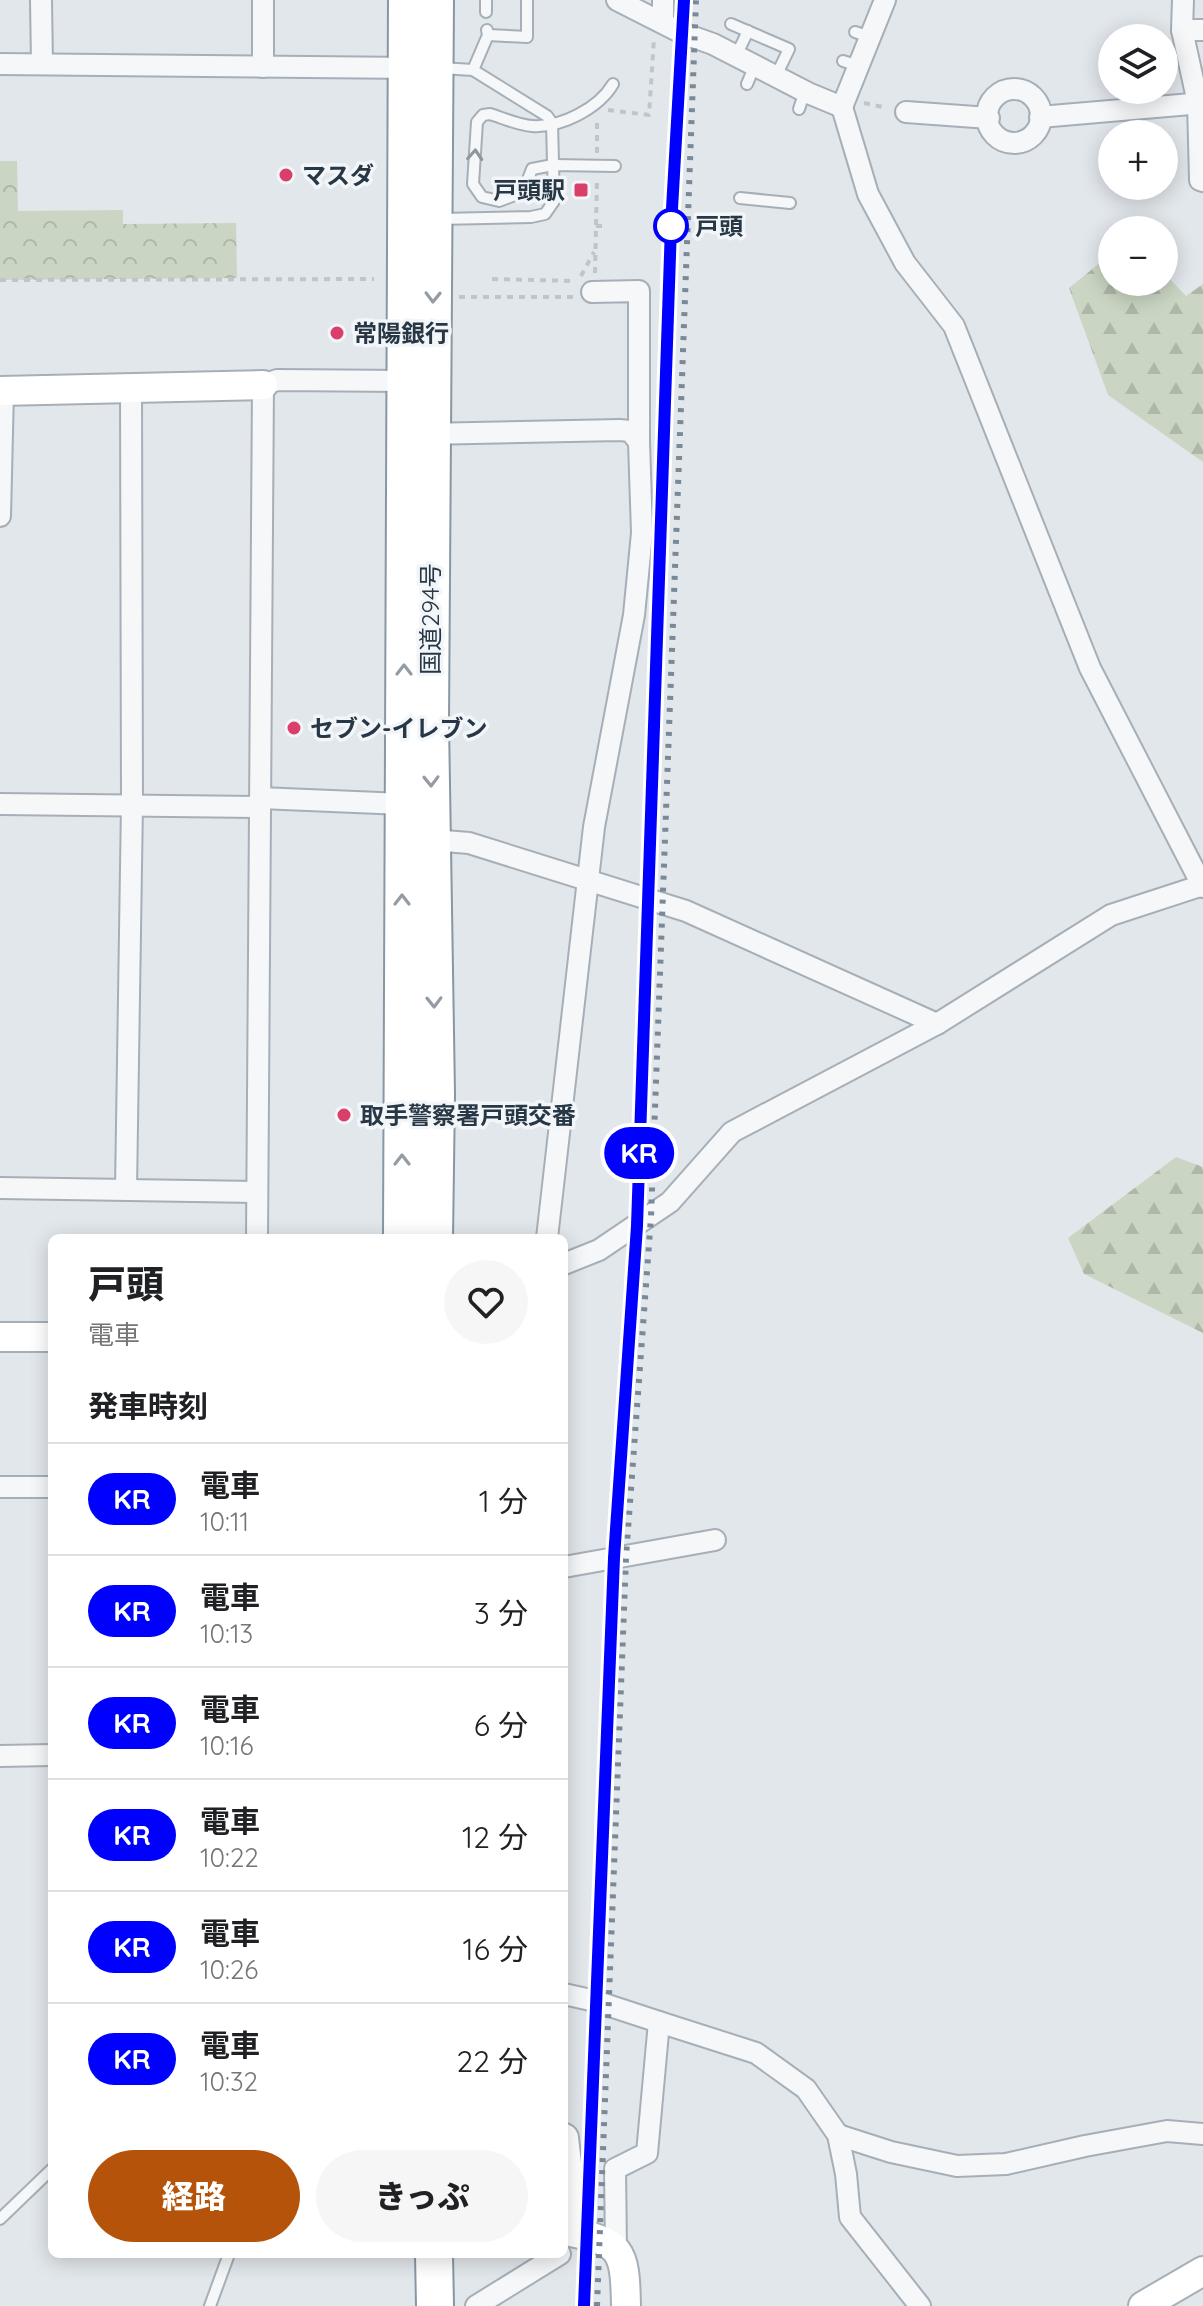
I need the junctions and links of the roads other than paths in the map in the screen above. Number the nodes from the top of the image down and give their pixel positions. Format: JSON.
{"nodes":[{"id":1,"x":41,"y":0,"type":"edge"},
{"id":2,"x":263,"y":0,"type":"edge"},
{"id":3,"x":407,"y":0,"type":"edge"},
{"id":4,"x":435,"y":0,"type":"edge"},
{"id":5,"x":527,"y":0,"type":"edge"},
{"id":6,"x":617,"y":0,"type":"edge"},
{"id":7,"x":663,"y":0,"type":"edge"},
{"id":8,"x":885,"y":0,"type":"edge"},
{"id":9,"x":1183,"y":0,"type":"edge"},
{"id":10,"x":663,"y":22,"type":"junction"},
{"id":11,"x":731,"y":24,"type":"dead end"},
{"id":12,"x":1193,"y":30,"type":"edge"},
{"id":13,"x":748,"y":31,"type":"junction"},
{"id":14,"x":0,"y":64,"type":"edge"},
{"id":15,"x":42,"y":64,"type":"junction"},
{"id":16,"x":263,"y":67,"type":"junction"},
{"id":17,"x":420,"y":68,"type":"junction"},
{"id":18,"x":746,"y":68,"type":"junction"},
{"id":19,"x":473,"y":70,"type":"junction"},
{"id":20,"x":776,"y":76,"type":"junction"},
{"id":21,"x":613,"y":84,"type":"dead end"},
{"id":22,"x":844,"y":102,"type":"junction"},
{"id":23,"x":1200,"y":103,"type":"edge"},
{"id":24,"x":906,"y":112,"type":"road end"},
{"id":25,"x":1040,"y":117,"type":"junction"},
{"id":26,"x":989,"y":118,"type":"junction"},
{"id":27,"x":552,"y":123,"type":"junction"},
{"id":28,"x":553,"y":165,"type":"junction"},
{"id":29,"x":615,"y":166,"type":"dead end"},
{"id":30,"x":1203,"y":181,"type":"edge"},
{"id":31,"x":740,"y":198,"type":"dead end"},
{"id":32,"x":790,"y":203,"type":"dead end"},
{"id":33,"x":420,"y":219,"type":"junction"},
{"id":34,"x":585,"y":287,"type":"road end"},
{"id":35,"x":406,"y":381,"type":"junction"},
{"id":36,"x":263,"y":385,"type":"junction"},
{"id":37,"x":131,"y":389,"type":"junction"},
{"id":38,"x":1,"y":391,"type":"edge"},
{"id":39,"x":418,"y":434,"type":"junction"},
{"id":40,"x":639,"y":442,"type":"junction"},
{"id":41,"x":0,"y":516,"type":"edge"},
{"id":42,"x":260,"y":802,"type":"junction"},
{"id":43,"x":0,"y":804,"type":"edge"},
{"id":44,"x":132,"y":804,"type":"junction"},
{"id":45,"x":403,"y":804,"type":"junction"},
{"id":46,"x":432,"y":840,"type":"junction"},
{"id":47,"x":587,"y":879,"type":"junction"},
{"id":48,"x":1203,"y":886,"type":"edge"},
{"id":49,"x":937,"y":1024,"type":"junction"},
{"id":50,"x":0,"y":1188,"type":"edge"},
{"id":51,"x":126,"y":1189,"type":"junction"},
{"id":52,"x":257,"y":1192,"type":"junction"},
{"id":53,"x":257,"y":1234,"type":"edge"},
{"id":54,"x":402,"y":1234,"type":"edge"},
{"id":55,"x":434,"y":1234,"type":"edge"},
{"id":56,"x":547,"y":1234,"type":"edge"},
{"id":57,"x":568,"y":1262,"type":"edge"},
{"id":58,"x":0,"y":1337,"type":"edge"},
{"id":59,"x":48,"y":1337,"type":"edge"},
{"id":60,"x":0,"y":1487,"type":"edge"},
{"id":61,"x":48,"y":1487,"type":"edge"},
{"id":62,"x":715,"y":1540,"type":"dead end"},
{"id":63,"x":568,"y":1566,"type":"edge"},
{"id":64,"x":48,"y":1755,"type":"edge"},
{"id":65,"x":0,"y":1756,"type":"edge"},
{"id":66,"x":568,"y":1995,"type":"edge"},
{"id":67,"x":659,"y":2022,"type":"junction"},
{"id":68,"x":1203,"y":2134,"type":"edge"},
{"id":69,"x":838,"y":2135,"type":"junction"},
{"id":70,"x":48,"y":2173,"type":"edge"},
{"id":71,"x":0,"y":2219,"type":"edge"},
{"id":72,"x":568,"y":2242,"type":"edge"},
{"id":73,"x":616,"y":2248,"type":"junction"},
{"id":74,"x":228,"y":2258,"type":"edge"},
{"id":75,"x":434,"y":2258,"type":"edge"},
{"id":76,"x":542,"y":2258,"type":"edge"},
{"id":77,"x":1203,"y":2271,"type":"edge"},
{"id":78,"x":210,"y":2306,"type":"edge"},
{"id":79,"x":435,"y":2306,"type":"edge"},
{"id":80,"x":476,"y":2306,"type":"edge"},
{"id":81,"x":626,"y":2306,"type":"edge"},
{"id":82,"x":920,"y":2306,"type":"edge"},
{"id":83,"x":1143,"y":2306,"type":"edge"}],
"edges":[{"from":1,"to":15,"type":"street"},
{"from":2,"to":16,"type":"street"},
{"from":3,"to":17,"type":"highway","name":"国道294号"},
{"from":4,"to":17,"type":"highway","name":"国道294号"},
{"from":5,"to":19,"type":"lane"},
{"from":6,"to":10,"type":"street"},
{"from":7,"to":10,"type":"street"},
{"from":8,"to":22,"type":"street"},
{"from":9,"to":12,"type":"street"},
{"from":10,"to":18,"type":"street"},
{"from":11,"to":13,"type":"lane"},
{"from":12,"to":23,"type":"street"},
{"from":13,"to":18,"type":"lane"},
{"from":13,"to":20,"type":"lane"},
{"from":14,"to":15,"type":"street"},
{"from":15,"to":16,"type":"street"},
{"from":16,"to":17,"type":"street"},
{"from":17,"to":19,"type":"lane"},
{"from":17,"to":33,"type":"highway","name":"国道294号"},
{"from":18,"to":20,"type":"street"},
{"from":19,"to":27,"type":"lane"},
{"from":20,"to":22,"type":"street"},
{"from":21,"to":27,"type":"lane"},
{"from":22,"to":48,"type":"street"},
{"from":23,"to":25,"type":"street"},
{"from":23,"to":30,"type":"street"},
{"from":24,"to":26,"type":"street"},
{"from":25,"to":26,"type":"street"},
{"from":25,"to":26,"type":"street"},
{"from":27,"to":28,"type":"lane"},
{"from":28,"to":27,"type":"lane","one_way":true},
{"from":28,"to":29,"type":"lane"},
{"from":28,"to":33,"type":"lane"},
{"from":31,"to":32,"type":"lane"},
{"from":33,"to":35,"type":"highway","name":"国道294号"},
{"from":33,"to":39,"type":"highway","name":"国道294号","one_way":true},
{"from":34,"to":40,"type":"street"},
{"from":35,"to":36,"type":"street"},
{"from":35,"to":39,"type":"highway","name":"国道294号"},
{"from":36,"to":37,"type":"street"},
{"from":36,"to":42,"type":"street"},
{"from":37,"to":38,"type":"street"},
{"from":37,"to":44,"type":"street"},
{"from":38,"to":41,"type":"street"},
{"from":39,"to":40,"type":"street"},
{"from":45,"to":39,"type":"highway","name":"国道294号","one_way":true},
{"from":39,"to":46,"type":"highway","name":"国道294号","one_way":true},
{"from":40,"to":47,"type":"street"},
{"from":42,"to":44,"type":"street"},
{"from":42,"to":45,"type":"street"},
{"from":42,"to":52,"type":"street"},
{"from":43,"to":44,"type":"street"},
{"from":44,"to":51,"type":"street"},
{"from":54,"to":45,"type":"highway","name":"国道294号","one_way":true},
{"from":46,"to":47,"type":"street"},
{"from":46,"to":55,"type":"highway","name":"国道294号","one_way":true},
{"from":47,"to":49,"type":"street"},
{"from":47,"to":56,"type":"street"},
{"from":48,"to":49,"type":"street"},
{"from":49,"to":57,"type":"street"},
{"from":50,"to":51,"type":"street"},
{"from":51,"to":52,"type":"street"},
{"from":52,"to":53,"type":"street"},
{"from":58,"to":59,"type":"street"},
{"from":60,"to":61,"type":"street"},
{"from":62,"to":63,"type":"street"},
{"from":64,"to":65,"type":"street"},
{"from":66,"to":67,"type":"street"},
{"from":67,"to":69,"type":"street"},
{"from":67,"to":73,"type":"street"},
{"from":68,"to":69,"type":"street"},
{"from":69,"to":82,"type":"street"},
{"from":70,"to":71,"type":"lane"},
{"from":72,"to":73,"type":"street"},
{"from":73,"to":81,"type":"street"},
{"from":74,"to":78,"type":"lane"},
{"from":75,"to":79,"type":"highway"},
{"from":76,"to":80,"type":"street"},
{"from":77,"to":83,"type":"street"}]}
